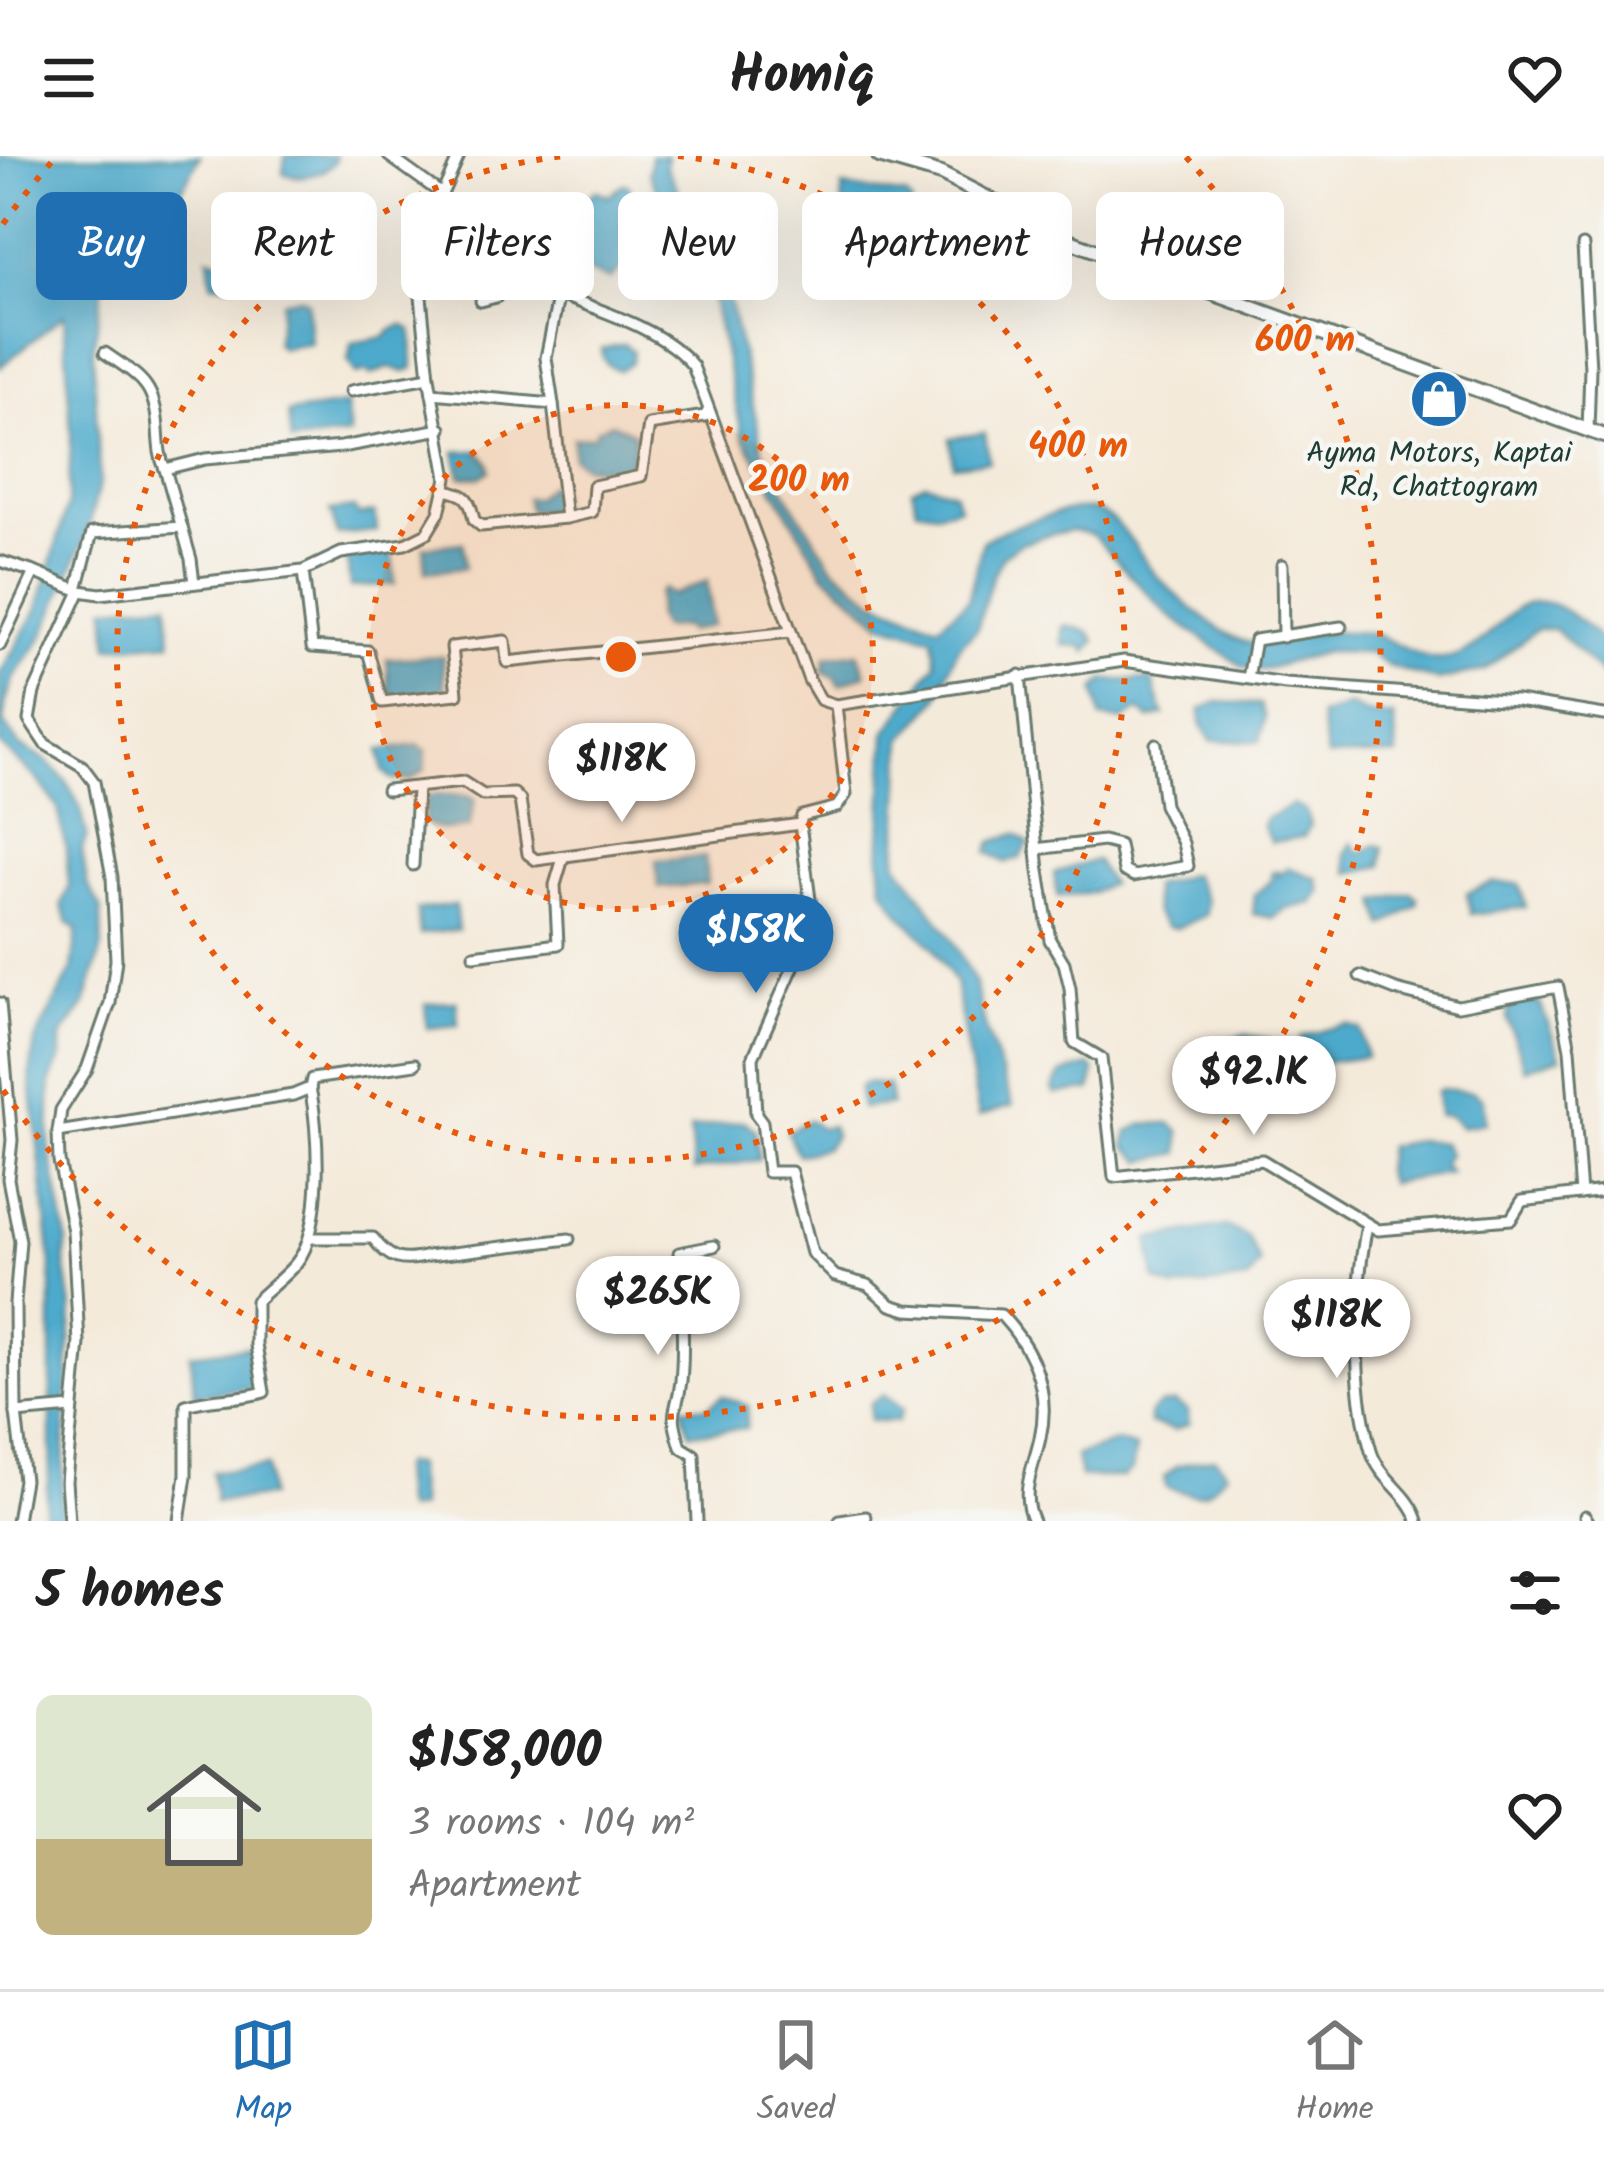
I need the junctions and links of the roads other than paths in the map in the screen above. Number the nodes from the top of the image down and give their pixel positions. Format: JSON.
{"nodes":[{"id":1,"x":389,"y":156,"type":"edge"},
{"id":2,"x":459,"y":156,"type":"edge"},
{"id":3,"x":879,"y":156,"type":"edge"},
{"id":4,"x":435,"y":192,"type":"edge"},
{"id":5,"x":442,"y":192,"type":"edge"},
{"id":6,"x":1583,"y":246,"type":"dead end"},
{"id":7,"x":421,"y":300,"type":"edge"},
{"id":8,"x":487,"y":300,"type":"edge"},
{"id":9,"x":558,"y":300,"type":"edge"},
{"id":10,"x":574,"y":300,"type":"edge"},
{"id":11,"x":481,"y":302,"type":"dead end"},
{"id":12,"x":105,"y":353,"type":"dead end"},
{"id":13,"x":428,"y":377,"type":"junction"},
{"id":14,"x":351,"y":392,"type":"dead end"},
{"id":15,"x":432,"y":393,"type":"junction"},
{"id":16,"x":553,"y":404,"type":"junction"},
{"id":17,"x":708,"y":411,"type":"junction"},
{"id":18,"x":441,"y":430,"type":"junction"},
{"id":19,"x":1588,"y":431,"type":"junction"},
{"id":20,"x":1604,"y":436,"type":"edge"},
{"id":21,"x":165,"y":469,"type":"junction"},
{"id":22,"x":445,"y":490,"type":"junction"},
{"id":23,"x":566,"y":518,"type":"junction"},
{"id":24,"x":182,"y":527,"type":"junction"},
{"id":25,"x":0,"y":561,"type":"edge"},
{"id":26,"x":1282,"y":565,"type":"dead end"},
{"id":27,"x":303,"y":571,"type":"junction"},
{"id":28,"x":39,"y":574,"type":"junction"},
{"id":29,"x":194,"y":584,"type":"junction"},
{"id":30,"x":76,"y":589,"type":"junction"},
{"id":31,"x":1341,"y":627,"type":"dead end"},
{"id":32,"x":791,"y":632,"type":"junction"},
{"id":33,"x":1282,"y":637,"type":"junction"},
{"id":34,"x":0,"y":645,"type":"edge"},
{"id":35,"x":1248,"y":674,"type":"junction"},
{"id":36,"x":1020,"y":675,"type":"junction"},
{"id":37,"x":836,"y":705,"type":"junction"},
{"id":38,"x":1604,"y":715,"type":"edge"},
{"id":39,"x":1156,"y":744,"type":"dead end"},
{"id":40,"x":417,"y":789,"type":"junction"},
{"id":41,"x":387,"y":790,"type":"dead end"},
{"id":42,"x":800,"y":824,"type":"junction"},
{"id":43,"x":1036,"y":849,"type":"junction"},
{"id":44,"x":563,"y":858,"type":"junction"},
{"id":45,"x":413,"y":865,"type":"dead end"},
{"id":46,"x":474,"y":955,"type":"dead end"},
{"id":47,"x":1360,"y":976,"type":"dead end"},
{"id":48,"x":0,"y":1003,"type":"edge"},
{"id":49,"x":415,"y":1064,"type":"dead end"},
{"id":50,"x":310,"y":1088,"type":"junction"},
{"id":51,"x":58,"y":1132,"type":"junction"},
{"id":52,"x":4,"y":1180,"type":"edge"},
{"id":53,"x":1604,"y":1191,"type":"edge"},
{"id":54,"x":1581,"y":1194,"type":"junction"},
{"id":55,"x":1367,"y":1225,"type":"junction"},
{"id":56,"x":310,"y":1238,"type":"junction"},
{"id":57,"x":569,"y":1239,"type":"dead end"},
{"id":58,"x":714,"y":1246,"type":"dead end"},
{"id":59,"x":71,"y":1409,"type":"junction"},
{"id":60,"x":16,"y":1412,"type":"junction"},
{"id":61,"x":866,"y":1517,"type":"dead end"},
{"id":62,"x":17,"y":1521,"type":"edge"},
{"id":63,"x":69,"y":1521,"type":"edge"},
{"id":64,"x":179,"y":1521,"type":"edge"},
{"id":65,"x":697,"y":1521,"type":"edge"},
{"id":66,"x":841,"y":1521,"type":"edge"},
{"id":67,"x":1033,"y":1521,"type":"edge"},
{"id":68,"x":1418,"y":1521,"type":"edge"}],
"edges":[{"from":1,"to":4,"type":"street"},
{"from":2,"to":5,"type":"street"},
{"from":3,"to":19,"type":"main road"},
{"from":6,"to":19,"type":"street"},
{"from":7,"to":13,"type":"street"},
{"from":8,"to":11,"type":"street"},
{"from":9,"to":16,"type":"street"},
{"from":10,"to":17,"type":"street"},
{"from":12,"to":21,"type":"street"},
{"from":13,"to":14,"type":"street"},
{"from":13,"to":15,"type":"street"},
{"from":15,"to":16,"type":"street"},
{"from":15,"to":18,"type":"street"},
{"from":16,"to":23,"type":"street"},
{"from":17,"to":23,"type":"street"},
{"from":17,"to":32,"type":"street"},
{"from":18,"to":21,"type":"street"},
{"from":18,"to":22,"type":"street"},
{"from":19,"to":20,"type":"main road"},
{"from":21,"to":24,"type":"street"},
{"from":22,"to":23,"type":"street"},
{"from":22,"to":27,"type":"street"},
{"from":24,"to":29,"type":"street"},
{"from":24,"to":30,"type":"street"},
{"from":25,"to":28,"type":"street"},
{"from":26,"to":33,"type":"street"},
{"from":27,"to":29,"type":"street"},
{"from":27,"to":32,"type":"street"},
{"from":28,"to":30,"type":"street"},
{"from":28,"to":34,"type":"street"},
{"from":29,"to":30,"type":"street"},
{"from":30,"to":51,"type":"street"},
{"from":31,"to":33,"type":"street"},
{"from":32,"to":37,"type":"street"},
{"from":33,"to":35,"type":"street"},
{"from":35,"to":36,"type":"street"},
{"from":35,"to":38,"type":"street"},
{"from":36,"to":37,"type":"street"},
{"from":36,"to":43,"type":"street"},
{"from":37,"to":42,"type":"street"},
{"from":39,"to":43,"type":"street"},
{"from":40,"to":41,"type":"street"},
{"from":40,"to":44,"type":"street"},
{"from":40,"to":45,"type":"street"},
{"from":42,"to":44,"type":"street"},
{"from":42,"to":67,"type":"street"},
{"from":43,"to":55,"type":"street"},
{"from":44,"to":46,"type":"street"},
{"from":47,"to":54,"type":"street"},
{"from":48,"to":52,"type":"street"},
{"from":49,"to":50,"type":"street"},
{"from":50,"to":51,"type":"street"},
{"from":50,"to":56,"type":"street"},
{"from":51,"to":59,"type":"street"},
{"from":52,"to":60,"type":"street"},
{"from":53,"to":54,"type":"street"},
{"from":54,"to":55,"type":"street"},
{"from":55,"to":68,"type":"street"},
{"from":56,"to":57,"type":"street"},
{"from":56,"to":64,"type":"street"},
{"from":58,"to":65,"type":"street"},
{"from":59,"to":60,"type":"street"},
{"from":59,"to":63,"type":"street"},
{"from":60,"to":62,"type":"street"},
{"from":61,"to":66,"type":"street"}]}
